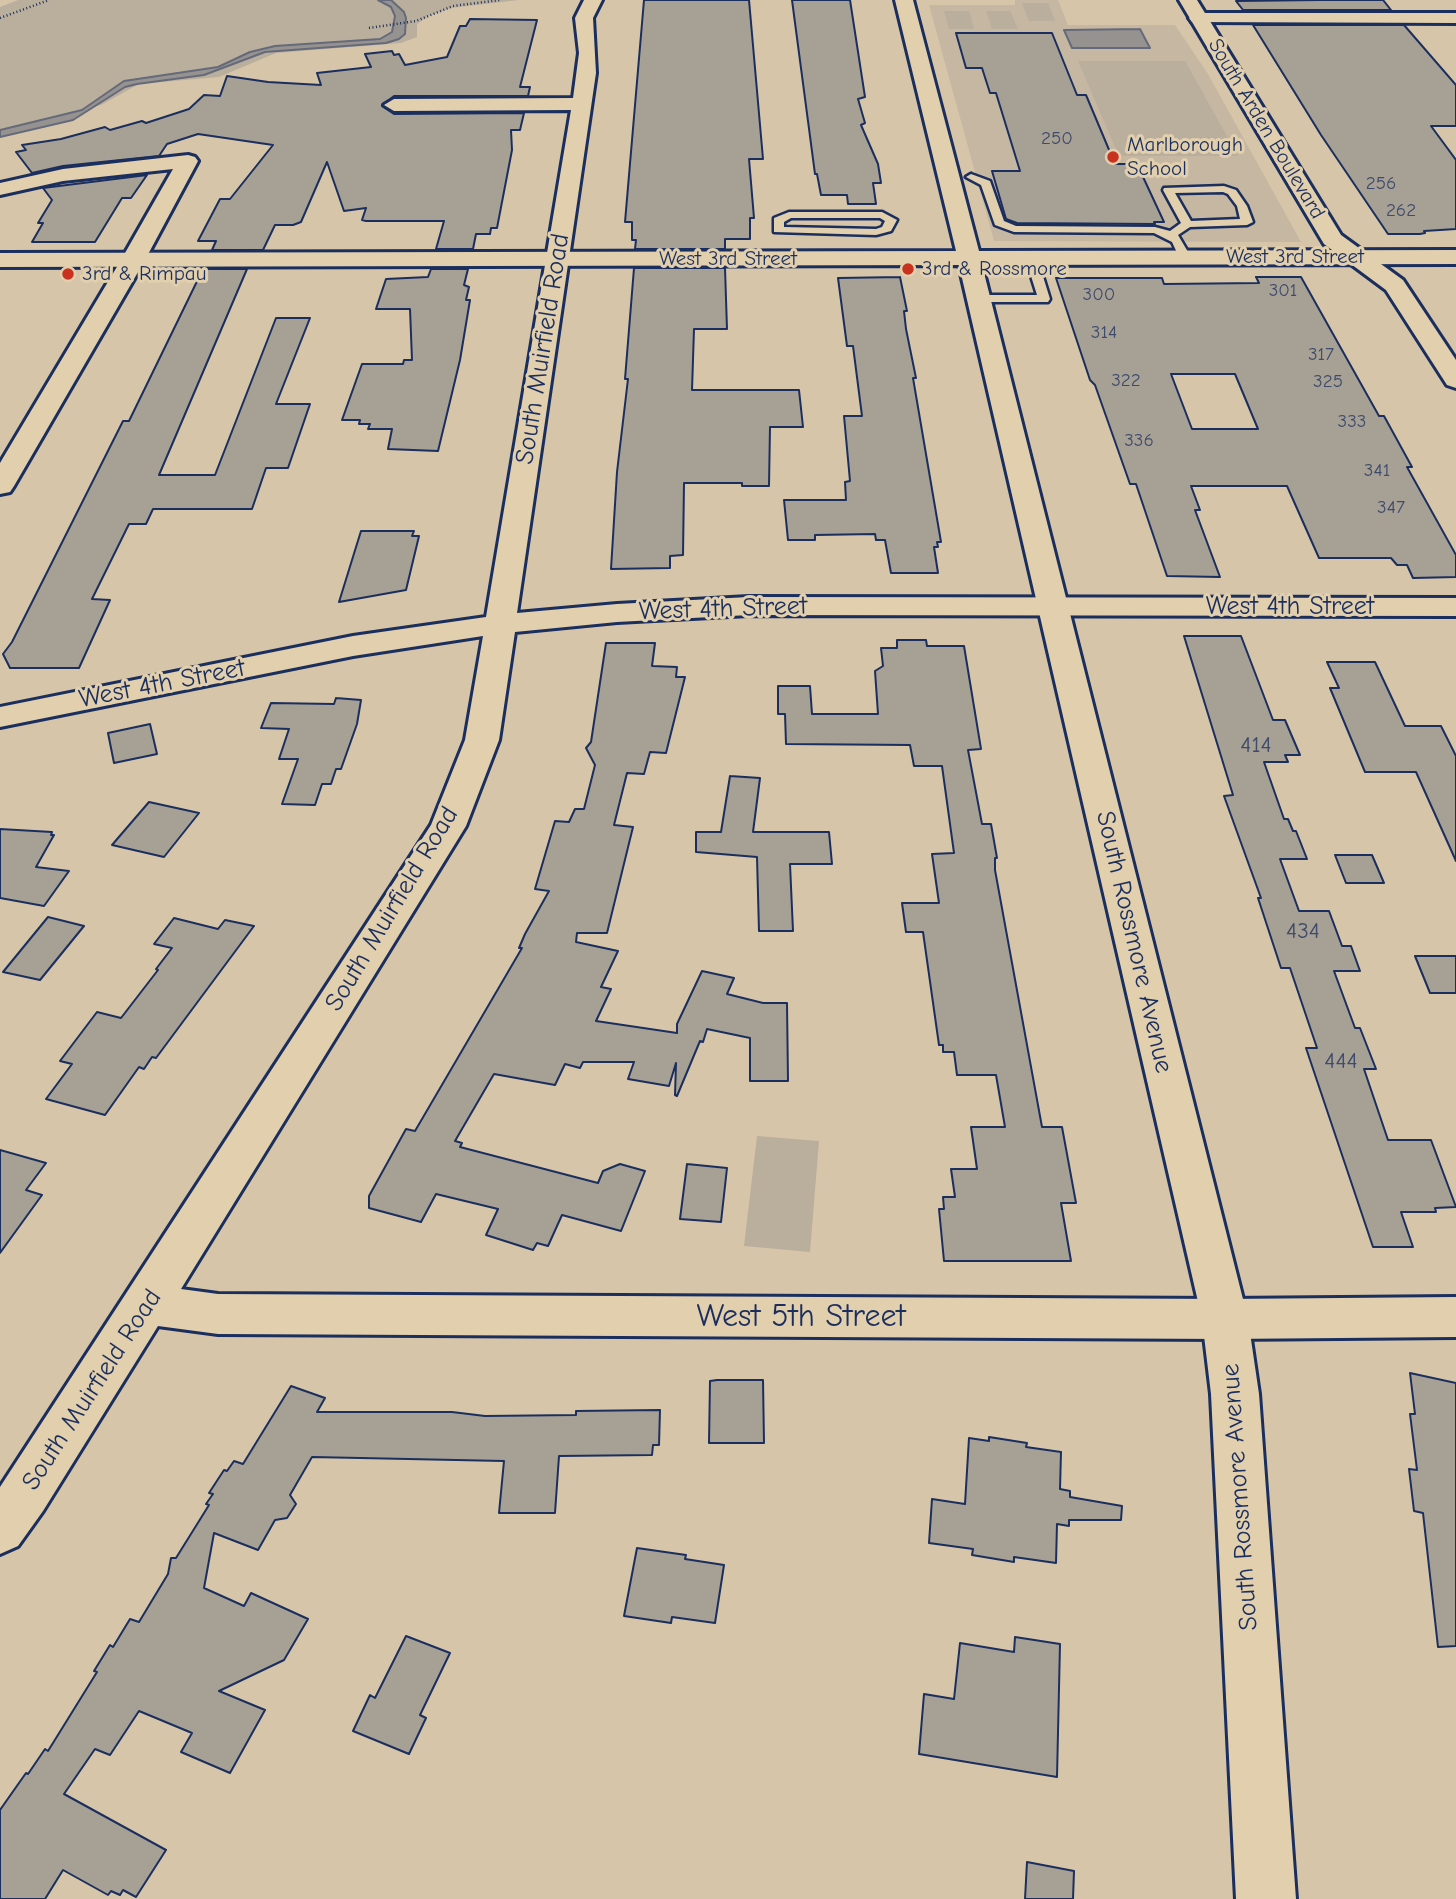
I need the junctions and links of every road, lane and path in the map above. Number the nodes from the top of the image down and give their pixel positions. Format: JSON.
{"nodes":[{"id":1,"x":49,"y":0,"type":"edge"},
{"id":2,"x":500,"y":0,"type":"edge"},
{"id":3,"x":593,"y":0,"type":"edge"},
{"id":4,"x":904,"y":0,"type":"edge"},
{"id":5,"x":1424,"y":0,"type":"edge"},
{"id":6,"x":1193,"y":9,"type":"edge"},
{"id":7,"x":0,"y":18,"type":"edge"},
{"id":8,"x":1448,"y":18,"type":"edge"},
{"id":9,"x":369,"y":28,"type":"dead end"},
{"id":10,"x":1456,"y":36,"type":"edge"},
{"id":11,"x":582,"y":104,"type":"junction"},
{"id":12,"x":394,"y":105,"type":"dead end"},
{"id":13,"x":971,"y":177,"type":"dead end"},
{"id":14,"x":0,"y":189,"type":"edge"},
{"id":15,"x":1187,"y":224,"type":"junction"},
{"id":16,"x":806,"y":232,"type":"junction"},
{"id":17,"x":1171,"y":234,"type":"junction"},
{"id":18,"x":968,"y":257,"type":"junction"},
{"id":19,"x":1031,"y":257,"type":"junction"},
{"id":20,"x":1185,"y":257,"type":"junction"},
{"id":21,"x":1359,"y":257,"type":"junction"},
{"id":22,"x":1456,"y":257,"type":"edge"},
{"id":23,"x":810,"y":258,"type":"junction"},
{"id":24,"x":558,"y":259,"type":"junction"},
{"id":25,"x":0,"y":260,"type":"edge"},
{"id":26,"x":133,"y":260,"type":"junction"},
{"id":27,"x":979,"y":299,"type":"junction"},
{"id":28,"x":1456,"y":380,"type":"edge"},
{"id":29,"x":0,"y":486,"type":"edge"},
{"id":30,"x":1054,"y":607,"type":"junction"},
{"id":31,"x":1456,"y":607,"type":"edge"},
{"id":32,"x":501,"y":624,"type":"junction"},
{"id":33,"x":0,"y":717,"type":"edge"},
{"id":34,"x":146,"y":1304,"type":"junction"},
{"id":35,"x":1456,"y":1317,"type":"edge"},
{"id":36,"x":1224,"y":1319,"type":"junction"},
{"id":37,"x":0,"y":1529,"type":"edge"},
{"id":38,"x":1266,"y":1899,"type":"edge"}],
"edges":[{"from":1,"to":7,"type":"path"},
{"from":2,"to":9,"type":"path"},
{"from":3,"to":11,"type":"street","name":"South Muirfield Road"},
{"from":4,"to":18,"type":"street","name":"South Rossmore Avenue"},
{"from":5,"to":8,"type":"street"},
{"from":6,"to":8,"type":"street"},
{"from":6,"to":21,"type":"street","name":"South Arden Boulevard"},
{"from":8,"to":10,"type":"street"},
{"from":11,"to":12,"type":"street"},
{"from":11,"to":24,"type":"street","name":"South Muirfield Road"},
{"from":13,"to":17,"type":"lane"},
{"from":14,"to":26,"type":"street"},
{"from":15,"to":15,"type":"lane"},
{"from":15,"to":17,"type":"lane"},
{"from":16,"to":16,"type":"lane"},
{"from":16,"to":23,"type":"lane"},
{"from":17,"to":20,"type":"lane"},
{"from":18,"to":19,"type":"street","name":"West 3rd Street"},
{"from":18,"to":23,"type":"street","name":"West 3rd Street"},
{"from":18,"to":27,"type":"street","name":"South Rossmore Avenue"},
{"from":19,"to":20,"type":"street","name":"West 3rd Street"},
{"from":19,"to":27,"type":"lane"},
{"from":20,"to":21,"type":"street","name":"West 3rd Street"},
{"from":21,"to":22,"type":"street","name":"West 3rd Street"},
{"from":21,"to":28,"type":"street","name":"South Arden Boulevard"},
{"from":23,"to":24,"type":"street","name":"West 3rd Street"},
{"from":24,"to":26,"type":"street","name":"West 3rd Street"},
{"from":24,"to":32,"type":"street","name":"South Muirfield Road"},
{"from":25,"to":26,"type":"street","name":"West 3rd Street"},
{"from":26,"to":29,"type":"street"},
{"from":27,"to":30,"type":"street","name":"South Rossmore Avenue"},
{"from":30,"to":31,"type":"street","name":"West 4th Street"},
{"from":30,"to":32,"type":"street","name":"West 4th Street"},
{"from":30,"to":36,"type":"street","name":"South Rossmore Avenue"},
{"from":32,"to":33,"type":"street","name":"West 4th Street"},
{"from":32,"to":34,"type":"street","name":"South Muirfield Road"},
{"from":34,"to":36,"type":"street","name":"West 5th Street"},
{"from":34,"to":37,"type":"street","name":"South Muirfield Road"},
{"from":35,"to":36,"type":"street","name":"West 5th Street"},
{"from":36,"to":38,"type":"street","name":"South Rossmore Avenue"}]}
